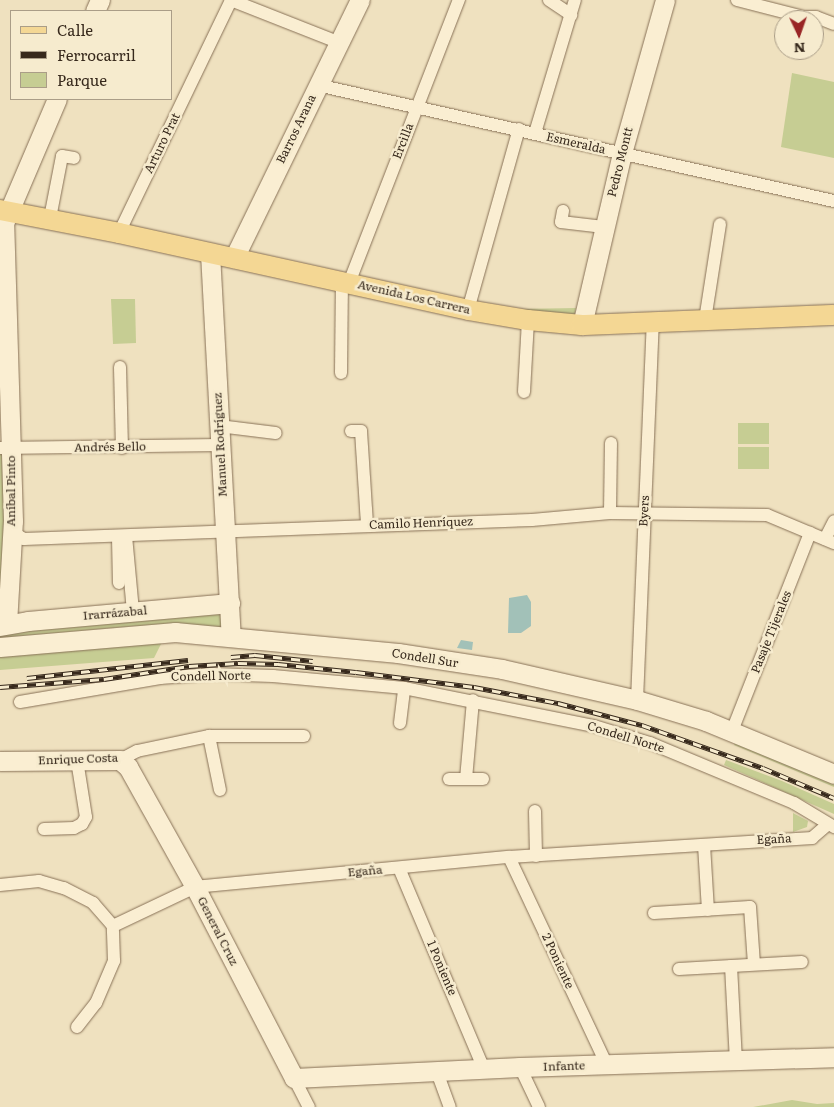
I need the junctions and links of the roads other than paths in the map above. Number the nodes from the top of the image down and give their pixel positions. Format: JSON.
{"nodes":[{"id":1,"x":231,"y":0,"type":"edge"},
{"id":2,"x":360,"y":0,"type":"edge"},
{"id":3,"x":459,"y":0,"type":"edge"},
{"id":4,"x":549,"y":0,"type":"edge"},
{"id":5,"x":575,"y":0,"type":"edge"},
{"id":6,"x":665,"y":0,"type":"edge"},
{"id":7,"x":736,"y":0,"type":"edge"},
{"id":8,"x":571,"y":15,"type":"junction"},
{"id":9,"x":834,"y":24,"type":"edge"},
{"id":10,"x":340,"y":43,"type":"junction"},
{"id":11,"x":317,"y":85,"type":"junction"},
{"id":12,"x":57,"y":100,"type":"edge"},
{"id":13,"x":416,"y":108,"type":"junction"},
{"id":14,"x":519,"y":129,"type":"junction"},
{"id":15,"x":536,"y":133,"type":"junction"},
{"id":16,"x":622,"y":154,"type":"junction"},
{"id":17,"x":74,"y":158,"type":"dead end"},
{"id":18,"x":834,"y":201,"type":"edge"},
{"id":19,"x":4,"y":210,"type":"edge"},
{"id":20,"x":563,"y":211,"type":"dead end"},
{"id":21,"x":50,"y":218,"type":"junction"},
{"id":22,"x":720,"y":224,"type":"dead end"},
{"id":23,"x":604,"y":227,"type":"junction"},
{"id":24,"x":120,"y":233,"type":"junction"},
{"id":25,"x":210,"y":253,"type":"junction"},
{"id":26,"x":234,"y":258,"type":"junction"},
{"id":27,"x":345,"y":282,"type":"junction"},
{"id":28,"x":468,"y":310,"type":"junction"},
{"id":29,"x":834,"y":315,"type":"edge"},
{"id":30,"x":528,"y":320,"type":"junction"},
{"id":31,"x":705,"y":320,"type":"junction"},
{"id":32,"x":653,"y":323,"type":"junction"},
{"id":33,"x":582,"y":325,"type":"junction"},
{"id":34,"x":120,"y":367,"type":"dead end"},
{"id":35,"x":341,"y":373,"type":"dead end"},
{"id":36,"x":524,"y":392,"type":"dead end"},
{"id":37,"x":219,"y":426,"type":"junction"},
{"id":38,"x":351,"y":431,"type":"dead end"},
{"id":39,"x":276,"y":433,"type":"dead end"},
{"id":40,"x":611,"y":443,"type":"dead end"},
{"id":41,"x":219,"y":445,"type":"junction"},
{"id":42,"x":6,"y":448,"type":"edge"},
{"id":43,"x":122,"y":448,"type":"junction"},
{"id":44,"x":610,"y":513,"type":"junction"},
{"id":45,"x":644,"y":513,"type":"junction"},
{"id":46,"x":13,"y":521,"type":"junction"},
{"id":47,"x":834,"y":521,"type":"edge"},
{"id":48,"x":367,"y":525,"type":"junction"},
{"id":49,"x":226,"y":531,"type":"junction"},
{"id":50,"x":810,"y":533,"type":"junction"},
{"id":51,"x":122,"y":537,"type":"junction"},
{"id":52,"x":829,"y":541,"type":"edge"},
{"id":53,"x":118,"y":583,"type":"dead end"},
{"id":54,"x":230,"y":603,"type":"junction"},
{"id":55,"x":133,"y":612,"type":"junction"},
{"id":56,"x":4,"y":625,"type":"edge"},
{"id":57,"x":231,"y":636,"type":"junction"},
{"id":58,"x":0,"y":647,"type":"edge"},
{"id":59,"x":404,"y":688,"type":"junction"},
{"id":60,"x":472,"y":700,"type":"junction"},
{"id":61,"x":638,"y":700,"type":"junction"},
{"id":62,"x":20,"y":702,"type":"dead end"},
{"id":63,"x":400,"y":723,"type":"dead end"},
{"id":64,"x":732,"y":731,"type":"junction"},
{"id":65,"x":209,"y":736,"type":"junction"},
{"id":66,"x":304,"y":736,"type":"dead end"},
{"id":67,"x":77,"y":760,"type":"junction"},
{"id":68,"x":120,"y":760,"type":"junction"},
{"id":69,"x":0,"y":761,"type":"edge"},
{"id":70,"x":834,"y":774,"type":"edge"},
{"id":71,"x":448,"y":779,"type":"dead end"},
{"id":72,"x":466,"y":779,"type":"junction"},
{"id":73,"x":482,"y":779,"type":"dead end"},
{"id":74,"x":220,"y":790,"type":"dead end"},
{"id":75,"x":535,"y":811,"type":"dead end"},
{"id":76,"x":827,"y":827,"type":"edge"},
{"id":77,"x":44,"y":829,"type":"dead end"},
{"id":78,"x":704,"y":844,"type":"junction"},
{"id":79,"x":536,"y":856,"type":"junction"},
{"id":80,"x":510,"y":857,"type":"junction"},
{"id":81,"x":399,"y":868,"type":"junction"},
{"id":82,"x":0,"y":885,"type":"edge"},
{"id":83,"x":195,"y":887,"type":"junction"},
{"id":84,"x":708,"y":910,"type":"junction"},
{"id":85,"x":654,"y":913,"type":"dead end"},
{"id":86,"x":113,"y":926,"type":"junction"},
{"id":87,"x":802,"y":962,"type":"dead end"},
{"id":88,"x":754,"y":964,"type":"junction"},
{"id":89,"x":732,"y":966,"type":"junction"},
{"id":90,"x":679,"y":969,"type":"dead end"},
{"id":91,"x":77,"y":1027,"type":"dead end"},
{"id":92,"x":834,"y":1058,"type":"edge"},
{"id":93,"x":736,"y":1060,"type":"junction"},
{"id":94,"x":607,"y":1065,"type":"junction"},
{"id":95,"x":520,"y":1067,"type":"junction"},
{"id":96,"x":484,"y":1069,"type":"junction"},
{"id":97,"x":437,"y":1072,"type":"junction"},
{"id":98,"x":294,"y":1078,"type":"junction"},
{"id":99,"x":309,"y":1107,"type":"edge"},
{"id":100,"x":450,"y":1107,"type":"edge"},
{"id":101,"x":539,"y":1107,"type":"edge"}],
"edges":[{"from":1,"to":10,"type":"street"},
{"from":1,"to":24,"type":"street","name":"Arturo Prat"},
{"from":2,"to":10,"type":"street","name":"Barros Arana"},
{"from":3,"to":13,"type":"street","name":"Ercilla"},
{"from":4,"to":8,"type":"street"},
{"from":5,"to":8,"type":"street"},
{"from":6,"to":16,"type":"street","name":"Pedro Montt"},
{"from":7,"to":9,"type":"street"},
{"from":8,"to":15,"type":"street"},
{"from":10,"to":11,"type":"street","name":"Barros Arana"},
{"from":11,"to":13,"type":"street","name":"Esmeralda"},
{"from":11,"to":26,"type":"street","name":"Barros Arana"},
{"from":12,"to":19,"type":"street","name":"Aníbal Pinto"},
{"from":13,"to":14,"type":"street","name":"Esmeralda"},
{"from":13,"to":27,"type":"street","name":"Ercilla"},
{"from":14,"to":15,"type":"street","name":"Esmeralda"},
{"from":14,"to":28,"type":"street"},
{"from":15,"to":16,"type":"street","name":"Esmeralda"},
{"from":16,"to":18,"type":"street","name":"Esmeralda"},
{"from":16,"to":23,"type":"street","name":"Pedro Montt"},
{"from":17,"to":21,"type":"street"},
{"from":19,"to":21,"type":"main road","name":"Avenida Los Carrera"},
{"from":19,"to":42,"type":"street","name":"Aníbal Pinto"},
{"from":20,"to":23,"type":"street"},
{"from":21,"to":24,"type":"main road","name":"Avenida Los Carrera"},
{"from":22,"to":31,"type":"street"},
{"from":23,"to":33,"type":"street","name":"Pedro Montt"},
{"from":24,"to":25,"type":"main road","name":"Avenida Los Carrera"},
{"from":25,"to":26,"type":"main road","name":"Avenida Los Carrera"},
{"from":25,"to":37,"type":"street","name":"Manuel Rodríguez"},
{"from":26,"to":27,"type":"main road","name":"Avenida Los Carrera"},
{"from":27,"to":28,"type":"main road","name":"Avenida Los Carrera"},
{"from":27,"to":35,"type":"street"},
{"from":28,"to":30,"type":"main road","name":"Avenida Los Carrera"},
{"from":29,"to":31,"type":"main road","name":"Avenida Los Carrera"},
{"from":30,"to":33,"type":"main road","name":"Avenida Los Carrera"},
{"from":30,"to":36,"type":"street"},
{"from":31,"to":32,"type":"main road","name":"Avenida Los Carrera"},
{"from":32,"to":33,"type":"main road","name":"Avenida Los Carrera"},
{"from":32,"to":45,"type":"street","name":"Byers"},
{"from":34,"to":43,"type":"street"},
{"from":37,"to":39,"type":"street"},
{"from":37,"to":41,"type":"street","name":"Manuel Rodríguez"},
{"from":38,"to":48,"type":"street"},
{"from":40,"to":44,"type":"street"},
{"from":41,"to":43,"type":"street","name":"Andrés Bello"},
{"from":41,"to":49,"type":"street","name":"Manuel Rodríguez"},
{"from":42,"to":43,"type":"street","name":"Andrés Bello"},
{"from":42,"to":46,"type":"street","name":"Aníbal Pinto"},
{"from":44,"to":45,"type":"street","name":"Camilo Henríquez"},
{"from":44,"to":48,"type":"street","name":"Camilo Henríquez"},
{"from":45,"to":50,"type":"street","name":"Camilo Henríquez"},
{"from":45,"to":61,"type":"street","name":"Byers"},
{"from":46,"to":51,"type":"street","name":"Camilo Henríquez"},
{"from":46,"to":56,"type":"street","name":"Aníbal Pinto"},
{"from":47,"to":52,"type":"street"},
{"from":48,"to":49,"type":"street","name":"Camilo Henríquez"},
{"from":49,"to":51,"type":"street","name":"Camilo Henríquez"},
{"from":49,"to":54,"type":"street","name":"Manuel Rodríguez"},
{"from":50,"to":52,"type":"street","name":"Camilo Henríquez"},
{"from":50,"to":64,"type":"street","name":"Pasaje Tijerales"},
{"from":51,"to":53,"type":"street"},
{"from":51,"to":55,"type":"street"},
{"from":54,"to":55,"type":"street","name":"Irarrázabal"},
{"from":54,"to":57,"type":"street","name":"Manuel Rodríguez"},
{"from":55,"to":56,"type":"street","name":"Irarrázabal"},
{"from":57,"to":58,"type":"street","name":"Condell Sur"},
{"from":57,"to":61,"type":"street","name":"Condell Sur"},
{"from":59,"to":60,"type":"street","name":"Condell Norte"},
{"from":59,"to":62,"type":"street","name":"Condell Norte"},
{"from":59,"to":63,"type":"street"},
{"from":60,"to":72,"type":"street"},
{"from":60,"to":76,"type":"street","name":"Condell Norte"},
{"from":61,"to":64,"type":"street","name":"Condell Sur"},
{"from":64,"to":70,"type":"street","name":"Condell Sur"},
{"from":65,"to":66,"type":"street","name":"Enrique Costa"},
{"from":65,"to":68,"type":"street","name":"Enrique Costa"},
{"from":65,"to":74,"type":"street"},
{"from":67,"to":68,"type":"street","name":"Enrique Costa"},
{"from":67,"to":69,"type":"street","name":"Enrique Costa"},
{"from":67,"to":77,"type":"street"},
{"from":68,"to":83,"type":"street","name":"General Cruz"},
{"from":71,"to":72,"type":"street"},
{"from":72,"to":73,"type":"street"},
{"from":75,"to":79,"type":"street"},
{"from":76,"to":78,"type":"street","name":"Egaña"},
{"from":78,"to":79,"type":"street","name":"Egaña"},
{"from":78,"to":84,"type":"street"},
{"from":79,"to":80,"type":"street","name":"Egaña"},
{"from":80,"to":81,"type":"street","name":"Egaña"},
{"from":80,"to":94,"type":"street","name":"2 Poniente"},
{"from":81,"to":83,"type":"street","name":"Egaña"},
{"from":81,"to":96,"type":"street","name":"1 Poniente"},
{"from":82,"to":86,"type":"street"},
{"from":83,"to":86,"type":"street"},
{"from":83,"to":98,"type":"street","name":"General Cruz"},
{"from":84,"to":85,"type":"street"},
{"from":84,"to":88,"type":"street"},
{"from":86,"to":91,"type":"street"},
{"from":87,"to":88,"type":"street"},
{"from":88,"to":89,"type":"street"},
{"from":89,"to":90,"type":"street"},
{"from":89,"to":93,"type":"street"},
{"from":92,"to":93,"type":"street","name":"Infante"},
{"from":93,"to":94,"type":"street","name":"Infante"},
{"from":94,"to":95,"type":"street","name":"Infante"},
{"from":95,"to":96,"type":"street","name":"Infante"},
{"from":95,"to":101,"type":"street"},
{"from":96,"to":97,"type":"street","name":"Infante"},
{"from":97,"to":98,"type":"street","name":"Infante"},
{"from":97,"to":100,"type":"street"},
{"from":98,"to":99,"type":"street","name":"General Cruz"}]}
